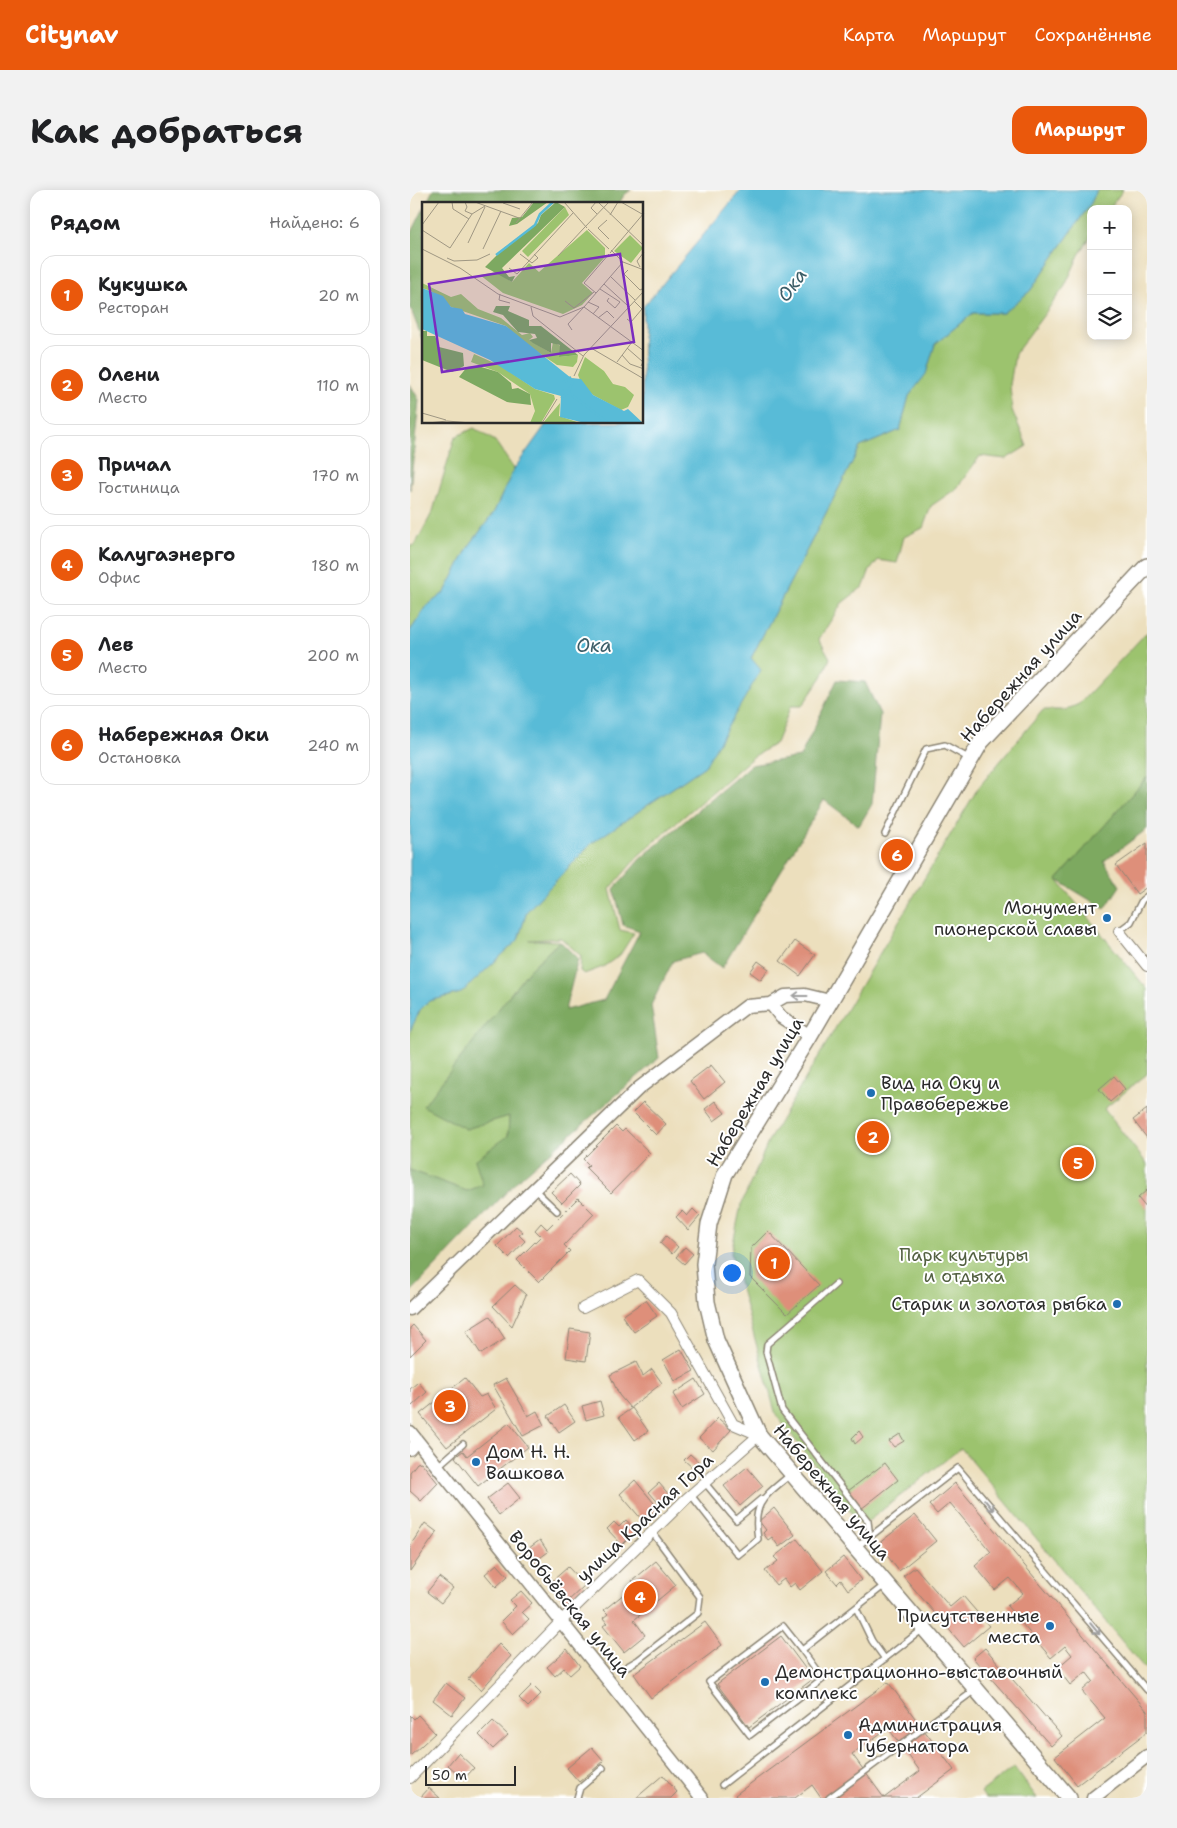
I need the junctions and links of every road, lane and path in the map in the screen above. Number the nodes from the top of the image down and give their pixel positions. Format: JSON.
{"nodes":[{"id":1,"x":1147,"y":566,"type":"edge"},
{"id":2,"x":971,"y":759,"type":"junction"},
{"id":3,"x":885,"y":834,"type":"dead end"},
{"id":4,"x":1147,"y":896,"type":"edge"},
{"id":5,"x":1119,"y":931,"type":"joint"},
{"id":6,"x":1147,"y":966,"type":"edge"},
{"id":7,"x":830,"y":1001,"type":"junction"},
{"id":8,"x":771,"y":1004,"type":"junction"},
{"id":9,"x":810,"y":1036,"type":"junction"},
{"id":10,"x":535,"y":1190,"type":"junction"},
{"id":11,"x":557,"y":1211,"type":"dead end"},
{"id":12,"x":836,"y":1284,"type":"dead end"},
{"id":13,"x":410,"y":1308,"type":"edge"},
{"id":14,"x":583,"y":1308,"type":"dead end"},
{"id":15,"x":759,"y":1435,"type":"junction"},
{"id":16,"x":412,"y":1441,"type":"edge"},
{"id":17,"x":463,"y":1444,"type":"dead end"},
{"id":18,"x":437,"y":1466,"type":"junction"},
{"id":19,"x":791,"y":1474,"type":"junction"},
{"id":20,"x":705,"y":1483,"type":"junction"},
{"id":21,"x":691,"y":1495,"type":"junction"},
{"id":22,"x":762,"y":1498,"type":"junction"},
{"id":23,"x":652,"y":1532,"type":"junction"},
{"id":24,"x":870,"y":1537,"type":"junction"},
{"id":25,"x":855,"y":1548,"type":"junction"},
{"id":26,"x":886,"y":1584,"type":"junction"},
{"id":27,"x":856,"y":1608,"type":"junction"},
{"id":28,"x":562,"y":1621,"type":"junction"},
{"id":29,"x":923,"y":1629,"type":"junction"},
{"id":30,"x":802,"y":1650,"type":"junction"},
{"id":31,"x":885,"y":1659,"type":"junction"},
{"id":32,"x":626,"y":1667,"type":"dead end"},
{"id":33,"x":976,"y":1690,"type":"junction"},
{"id":34,"x":1147,"y":1690,"type":"edge"},
{"id":35,"x":1147,"y":1756,"type":"edge"},
{"id":36,"x":603,"y":1768,"type":"dead end"},
{"id":37,"x":410,"y":1777,"type":"edge"},
{"id":38,"x":722,"y":1785,"type":"dead end"},
{"id":39,"x":577,"y":1798,"type":"edge"},
{"id":40,"x":702,"y":1798,"type":"edge"},
{"id":41,"x":829,"y":1798,"type":"edge"},
{"id":42,"x":1069,"y":1798,"type":"edge"},
{"id":43,"x":1093,"y":1798,"type":"edge"}],
"edges":[{"from":1,"to":2,"type":"main road","name":"Набережная улица"},
{"from":2,"to":3,"type":"lane"},
{"from":2,"to":7,"type":"main road","name":"Набережная улица"},
{"from":4,"to":5,"type":"lane"},
{"from":5,"to":6,"type":"street"},
{"from":7,"to":8,"type":"street","name":"Набережная улица","one_way":true},
{"from":7,"to":9,"type":"main road","name":"Набережная улица"},
{"from":8,"to":9,"type":"street"},
{"from":8,"to":10,"type":"street","name":"Набережная улица"},
{"from":9,"to":15,"type":"main road","name":"Набережная улица"},
{"from":10,"to":11,"type":"lane"},
{"from":10,"to":13,"type":"street","name":"Набережная улица"},
{"from":12,"to":24,"type":"lane"},
{"from":14,"to":15,"type":"street"},
{"from":15,"to":19,"type":"main road","name":"Набережная улица"},
{"from":15,"to":20,"type":"street","name":"улица Красная Гора"},
{"from":16,"to":18,"type":"street","name":"Воробьёвская улица"},
{"from":17,"to":18,"type":"lane"},
{"from":18,"to":28,"type":"street","name":"Воробьёвская улица"},
{"from":19,"to":22,"type":"lane"},
{"from":19,"to":25,"type":"main road","name":"Набережная улица"},
{"from":20,"to":21,"type":"street","name":"улица Красная Гора"},
{"from":20,"to":22,"type":"lane"},
{"from":21,"to":22,"type":"lane"},
{"from":21,"to":23,"type":"street","name":"улица Красная Гора"},
{"from":23,"to":28,"type":"street","name":"улица Красная Гора"},
{"from":23,"to":32,"type":"lane"},
{"from":24,"to":25,"type":"lane"},
{"from":24,"to":34,"type":"lane","one_way":true},
{"from":25,"to":26,"type":"main road","name":"Набережная улица"},
{"from":26,"to":27,"type":"lane"},
{"from":26,"to":29,"type":"main road","name":"Набережная улица"},
{"from":27,"to":30,"type":"lane"},
{"from":27,"to":31,"type":"lane"},
{"from":28,"to":37,"type":"street","name":"улица Красная Гора"},
{"from":28,"to":40,"type":"street","name":"Воробьёвская улица"},
{"from":29,"to":31,"type":"lane"},
{"from":29,"to":33,"type":"main road","name":"Набережная улица"},
{"from":30,"to":30,"type":"lane"},
{"from":31,"to":38,"type":"lane"},
{"from":33,"to":41,"type":"lane"},
{"from":33,"to":42,"type":"main road","name":"Набережная улица"},
{"from":35,"to":43,"type":"street"},
{"from":36,"to":39,"type":"lane"}]}
